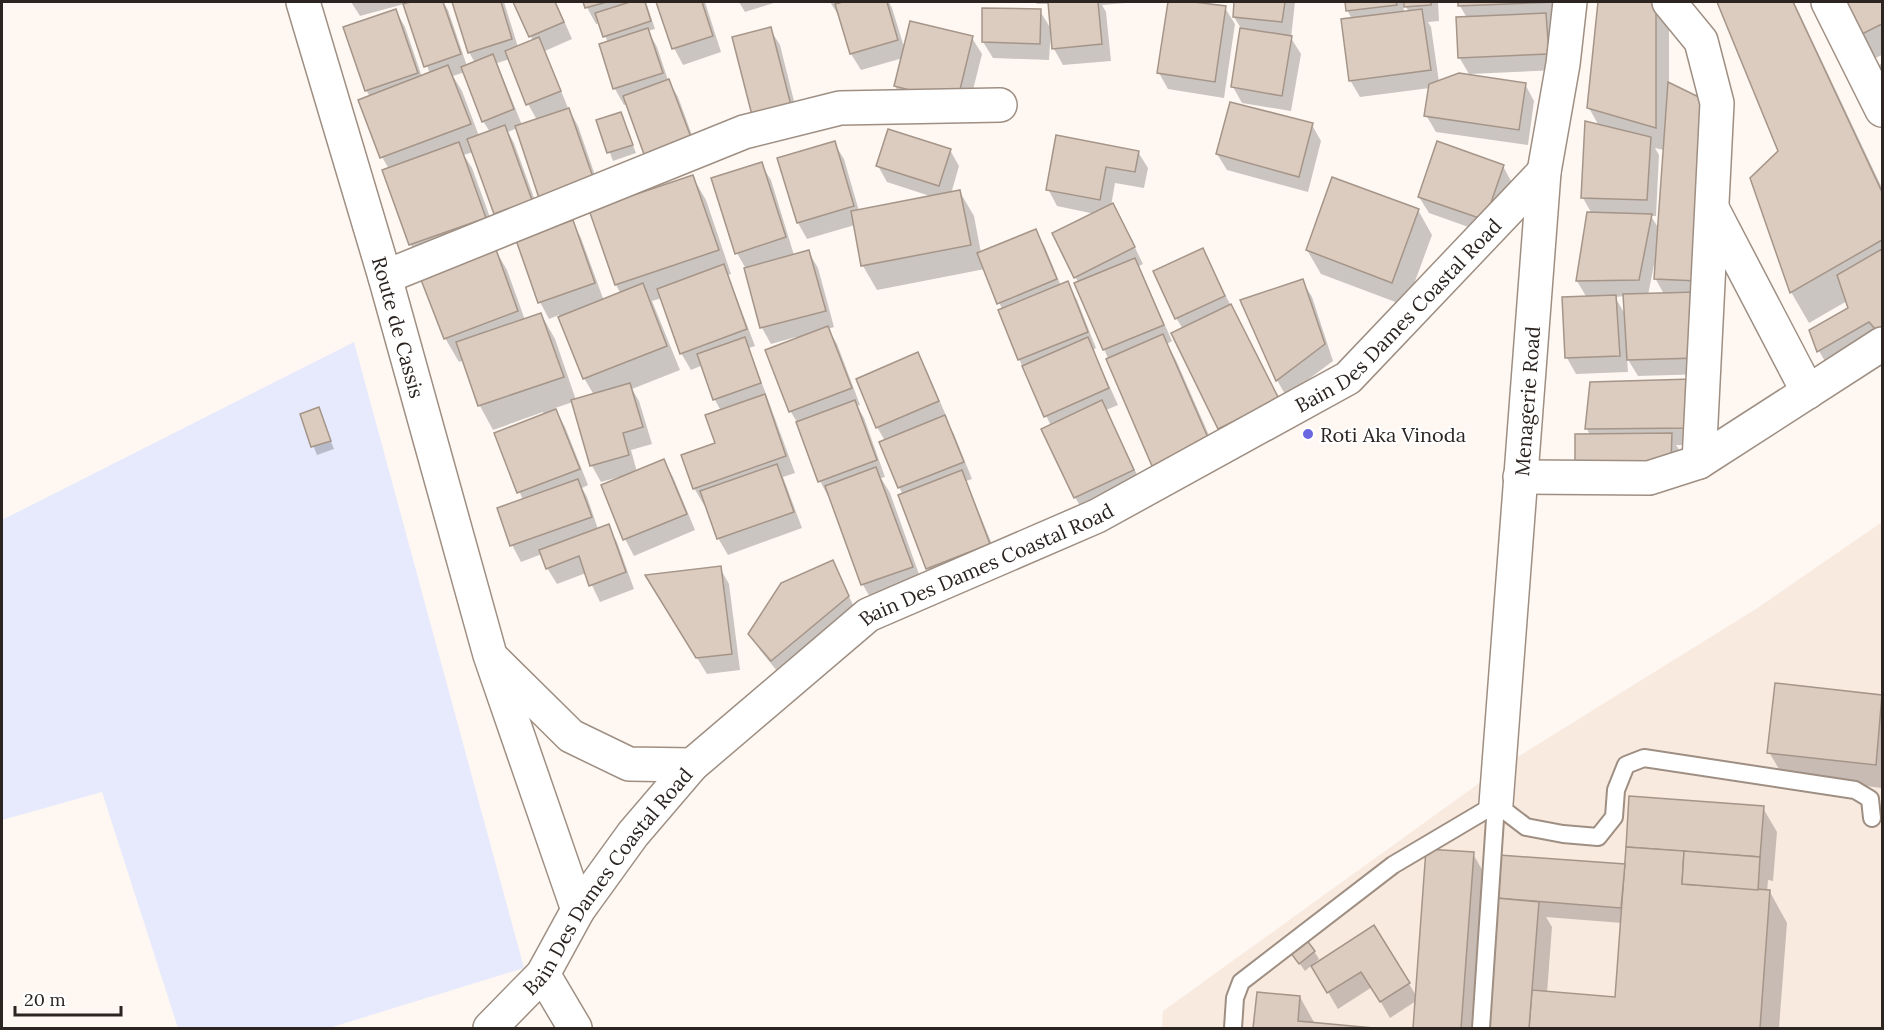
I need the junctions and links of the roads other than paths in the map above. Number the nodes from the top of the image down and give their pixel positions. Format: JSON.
{"nodes":[{"id":1,"x":303,"y":2,"type":"edge"},
{"id":2,"x":1570,"y":2,"type":"edge"},
{"id":3,"x":1669,"y":2,"type":"edge"},
{"id":4,"x":1828,"y":2,"type":"edge"},
{"id":5,"x":1000,"y":105,"type":"dead end"},
{"id":6,"x":1882,"y":110,"type":"edge"},
{"id":7,"x":1544,"y":172,"type":"junction"},
{"id":8,"x":1712,"y":208,"type":"junction"},
{"id":9,"x":385,"y":277,"type":"junction"},
{"id":10,"x":1882,"y":344,"type":"edge"},
{"id":11,"x":1808,"y":392,"type":"junction"},
{"id":12,"x":1699,"y":462,"type":"junction"},
{"id":13,"x":1520,"y":477,"type":"junction"},
{"id":14,"x":490,"y":655,"type":"junction"},
{"id":15,"x":692,"y":765,"type":"junction"},
{"id":16,"x":1496,"y":804,"type":"junction"},
{"id":17,"x":1872,"y":818,"type":"dead end"},
{"id":18,"x":578,"y":910,"type":"junction"},
{"id":19,"x":543,"y":974,"type":"junction"},
{"id":20,"x":490,"y":1029,"type":"edge"},
{"id":21,"x":575,"y":1029,"type":"edge"},
{"id":22,"x":1233,"y":1029,"type":"edge"},
{"id":23,"x":1480,"y":1029,"type":"edge"}],
"edges":[{"from":1,"to":9,"type":"street","name":"Route de Cassis"},
{"from":2,"to":7,"type":"street","name":"Menagerie Road"},
{"from":3,"to":8,"type":"street"},
{"from":4,"to":6,"type":"street"},
{"from":5,"to":9,"type":"street"},
{"from":7,"to":13,"type":"street","name":"Menagerie Road"},
{"from":7,"to":15,"type":"street","name":"Bain Des Dames Coastal Road"},
{"from":8,"to":11,"type":"street"},
{"from":8,"to":12,"type":"street"},
{"from":9,"to":14,"type":"street","name":"Route de Cassis"},
{"from":10,"to":11,"type":"street"},
{"from":11,"to":12,"type":"street"},
{"from":12,"to":13,"type":"street"},
{"from":13,"to":16,"type":"street","name":"Menagerie Road"},
{"from":14,"to":15,"type":"street"},
{"from":14,"to":18,"type":"street","name":"Route de Cassis"},
{"from":15,"to":18,"type":"street","name":"Bain Des Dames Coastal Road"},
{"from":16,"to":17,"type":"lane"},
{"from":16,"to":22,"type":"lane"},
{"from":16,"to":23,"type":"lane"},
{"from":18,"to":19,"type":"street","name":"Bain Des Dames Coastal Road"},
{"from":19,"to":20,"type":"street","name":"Bain Des Dames Coastal Road"},
{"from":19,"to":21,"type":"street"}]}
